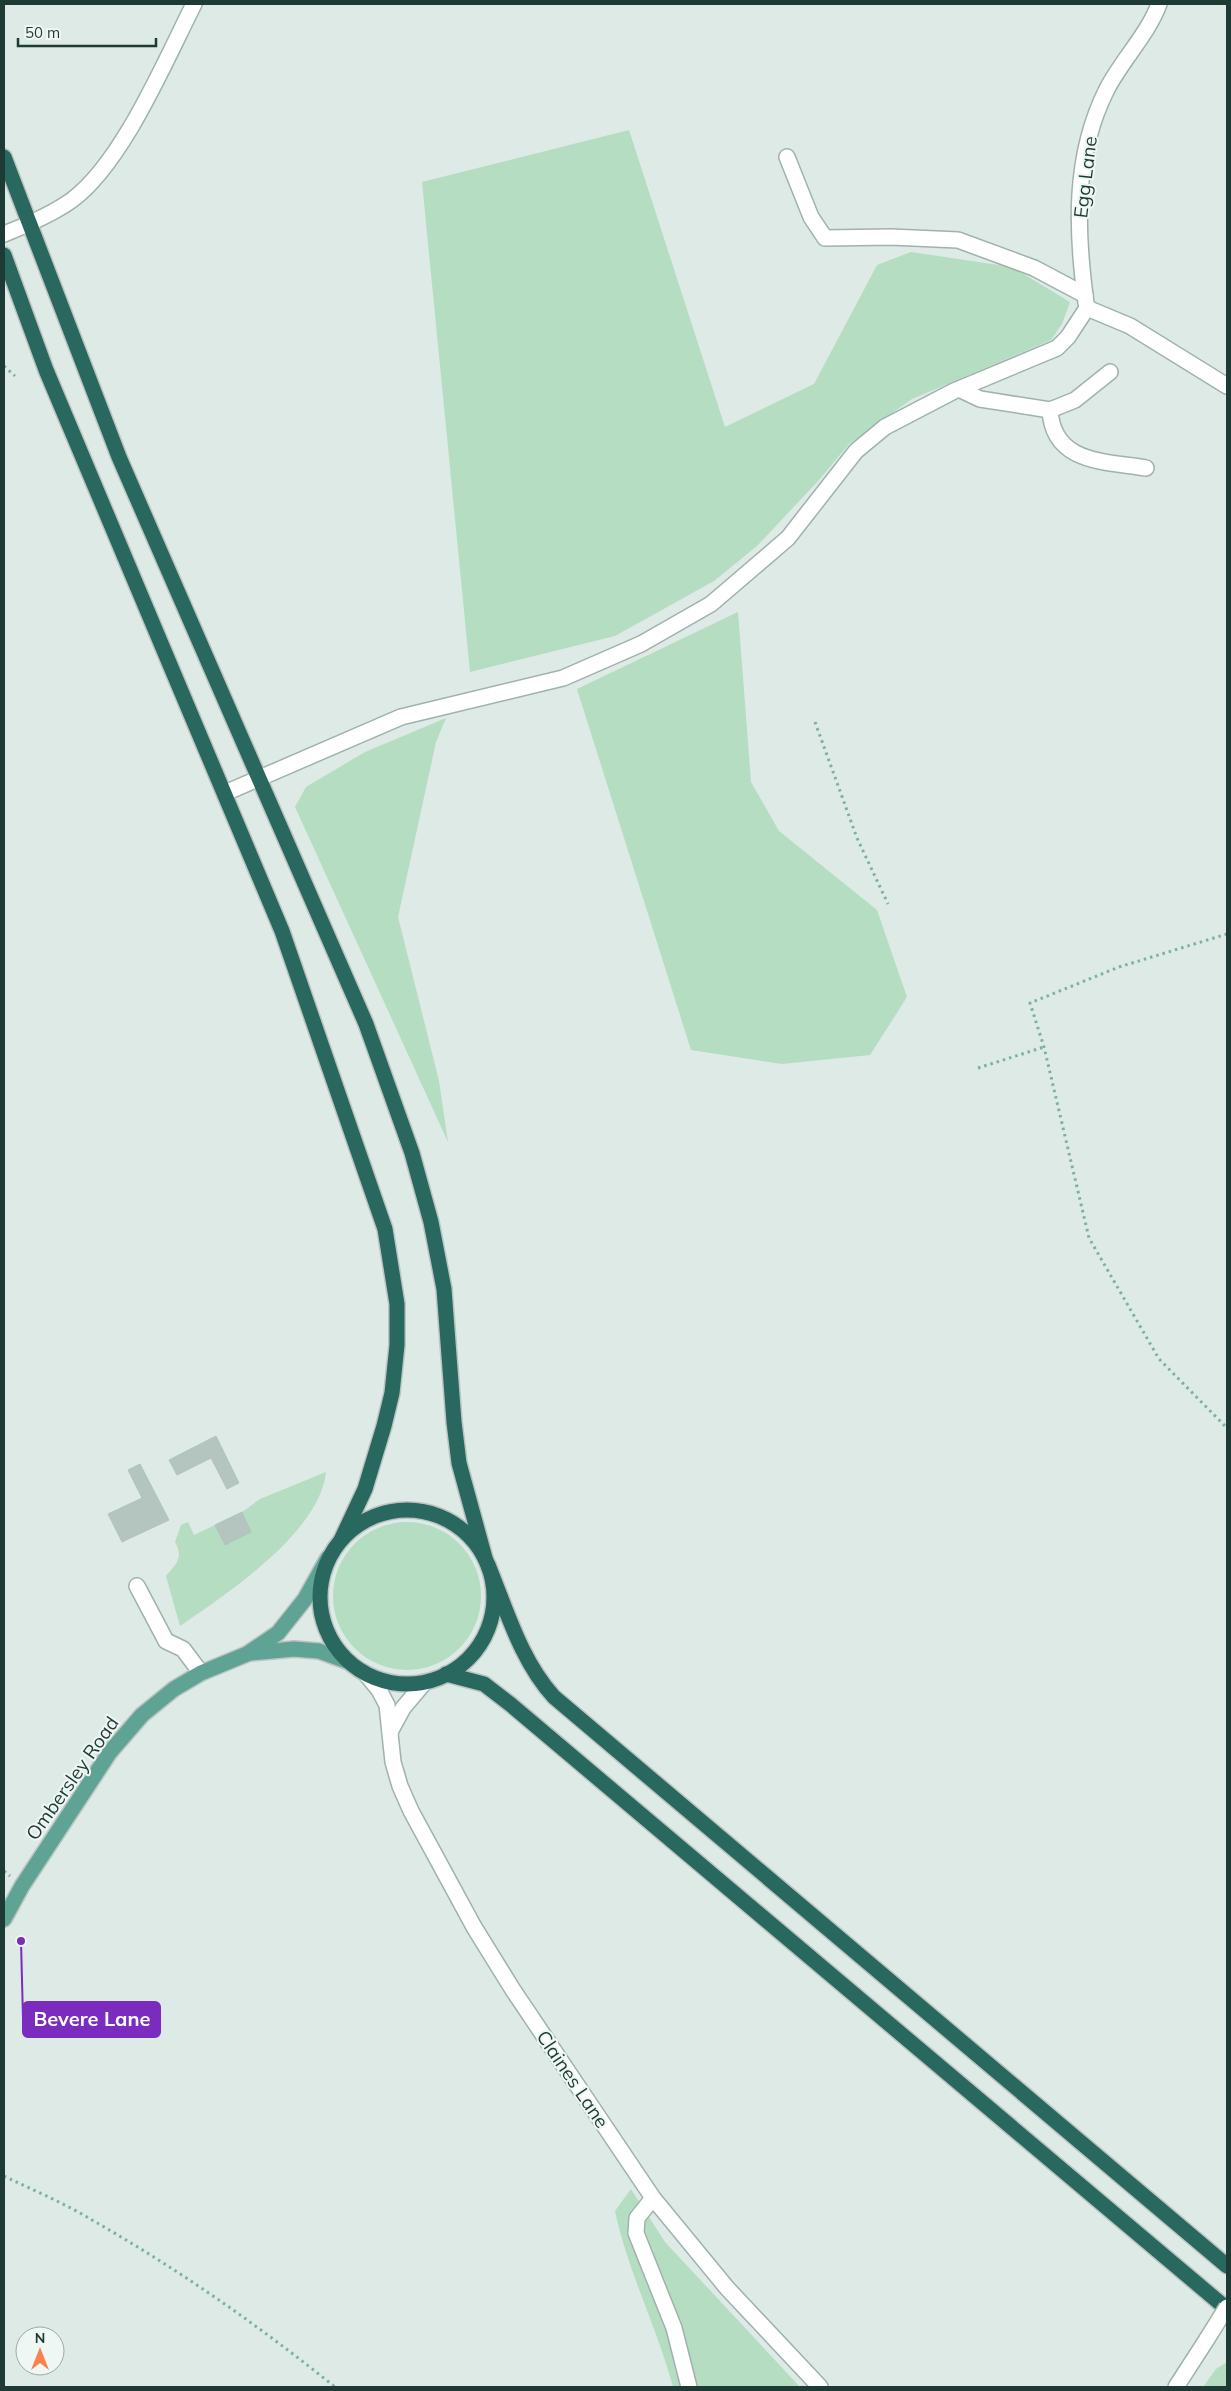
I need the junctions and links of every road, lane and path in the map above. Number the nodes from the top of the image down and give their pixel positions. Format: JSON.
{"nodes":[{"id":1,"x":194,"y":4,"type":"edge"},
{"id":2,"x":1159,"y":4,"type":"edge"},
{"id":3,"x":4,"y":157,"type":"edge"},
{"id":4,"x":787,"y":157,"type":"dead end"},
{"id":5,"x":28,"y":224,"type":"junction"},
{"id":6,"x":4,"y":234,"type":"edge"},
{"id":7,"x":4,"y":255,"type":"edge"},
{"id":8,"x":1086,"y":301,"type":"junction"},
{"id":9,"x":4,"y":366,"type":"edge"},
{"id":10,"x":1110,"y":372,"type":"dead end"},
{"id":11,"x":15,"y":376,"type":"dead end"},
{"id":12,"x":1227,"y":386,"type":"edge"},
{"id":13,"x":958,"y":389,"type":"junction"},
{"id":14,"x":1050,"y":410,"type":"junction"},
{"id":15,"x":1146,"y":468,"type":"dead end"},
{"id":16,"x":815,"y":722,"type":"dead end"},
{"id":17,"x":258,"y":779,"type":"junction"},
{"id":18,"x":225,"y":793,"type":"junction"},
{"id":19,"x":888,"y":904,"type":"dead end"},
{"id":20,"x":1227,"y":934,"type":"edge"},
{"id":21,"x":1044,"y":1047,"type":"junction"},
{"id":22,"x":978,"y":1068,"type":"dead end"},
{"id":23,"x":1227,"y":1428,"type":"edge"},
{"id":24,"x":342,"y":1538,"type":"junction"},
{"id":25,"x":328,"y":1558,"type":"junction"},
{"id":26,"x":487,"y":1562,"type":"junction"},
{"id":27,"x":137,"y":1586,"type":"dead end"},
{"id":28,"x":247,"y":1654,"type":"junction"},
{"id":29,"x":349,"y":1662,"type":"junction"},
{"id":30,"x":201,"y":1673,"type":"junction"},
{"id":31,"x":366,"y":1674,"type":"junction"},
{"id":32,"x":446,"y":1674,"type":"junction"},
{"id":33,"x":424,"y":1682,"type":"junction"},
{"id":34,"x":390,"y":1732,"type":"junction"},
{"id":35,"x":4,"y":1918,"type":"edge"},
{"id":36,"x":4,"y":2176,"type":"edge"},
{"id":37,"x":653,"y":2198,"type":"junction"},
{"id":38,"x":1227,"y":2266,"type":"edge"},
{"id":39,"x":1227,"y":2308,"type":"edge"},
{"id":40,"x":335,"y":2387,"type":"edge"},
{"id":41,"x":689,"y":2387,"type":"edge"},
{"id":42,"x":820,"y":2387,"type":"edge"},
{"id":43,"x":1176,"y":2387,"type":"edge"}],
"edges":[{"from":1,"to":5,"type":"street"},
{"from":2,"to":8,"type":"street","name":"Egg Lane"},
{"from":3,"to":5,"type":"highway"},
{"from":4,"to":8,"type":"street"},
{"from":5,"to":6,"type":"street"},
{"from":5,"to":17,"type":"highway"},
{"from":7,"to":18,"type":"highway"},
{"from":8,"to":12,"type":"street"},
{"from":8,"to":13,"type":"street"},
{"from":9,"to":11,"type":"path"},
{"from":10,"to":14,"type":"street"},
{"from":13,"to":14,"type":"street"},
{"from":13,"to":17,"type":"street"},
{"from":14,"to":15,"type":"street"},
{"from":16,"to":19,"type":"path"},
{"from":17,"to":18,"type":"street"},
{"from":17,"to":26,"type":"highway"},
{"from":18,"to":24,"type":"highway"},
{"from":20,"to":21,"type":"path"},
{"from":21,"to":22,"type":"path"},
{"from":21,"to":23,"type":"path"},
{"from":24,"to":25,"type":"highway"},
{"from":24,"to":26,"type":"highway"},
{"from":25,"to":28,"type":"main road","name":"Ombersley Road"},
{"from":25,"to":29,"type":"highway"},
{"from":26,"to":32,"type":"highway"},
{"from":26,"to":38,"type":"highway"},
{"from":27,"to":30,"type":"street"},
{"from":28,"to":29,"type":"main road","name":"Ombersley Road"},
{"from":28,"to":30,"type":"main road","name":"Ombersley Road"},
{"from":29,"to":31,"type":"highway"},
{"from":30,"to":35,"type":"main road","name":"Ombersley Road"},
{"from":31,"to":33,"type":"highway"},
{"from":31,"to":34,"type":"street","name":"Claines Lane"},
{"from":32,"to":33,"type":"highway"},
{"from":32,"to":39,"type":"highway"},
{"from":33,"to":34,"type":"street"},
{"from":34,"to":37,"type":"street","name":"Claines Lane"},
{"from":36,"to":40,"type":"path"},
{"from":37,"to":41,"type":"street"},
{"from":37,"to":42,"type":"street","name":"Claines Lane"},
{"from":39,"to":43,"type":"street","bridge":true}]}
